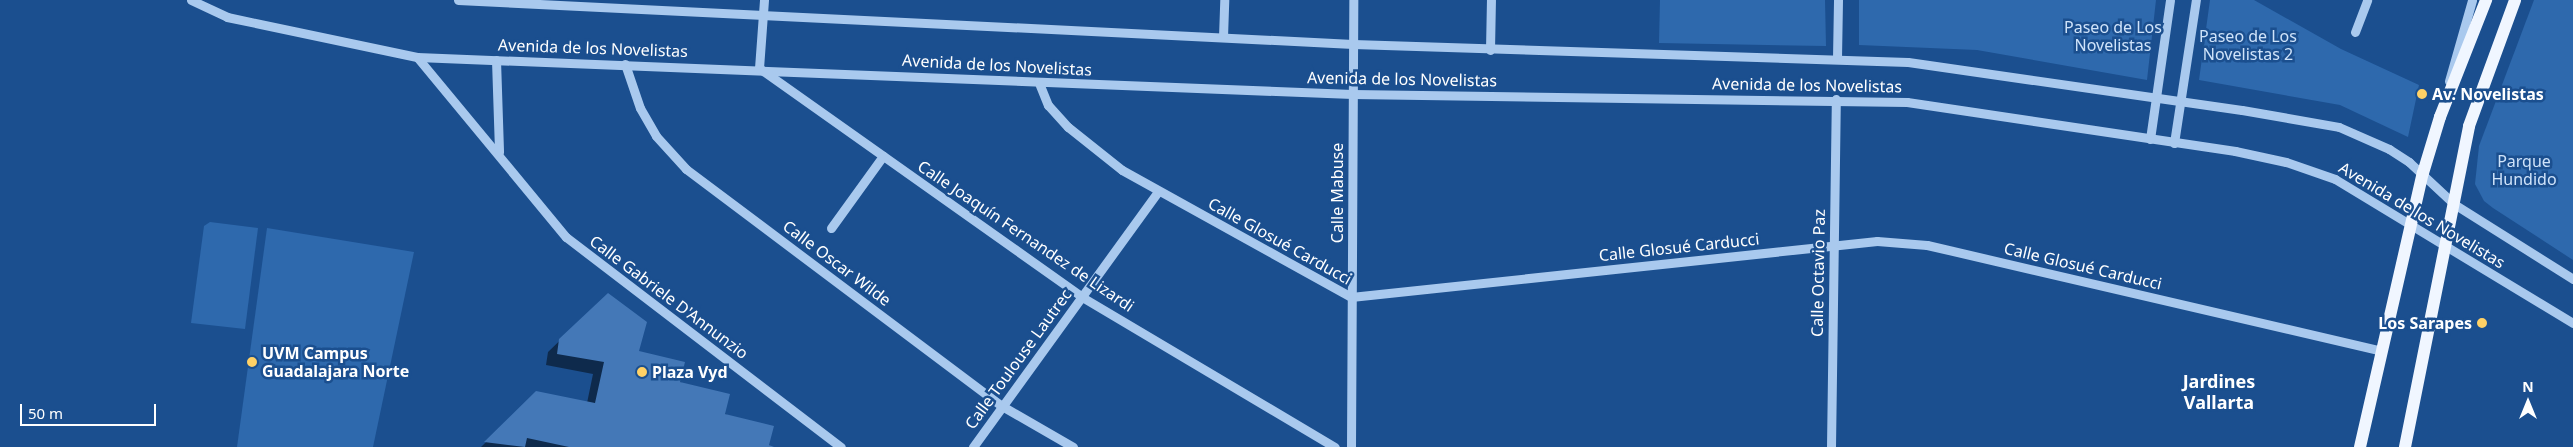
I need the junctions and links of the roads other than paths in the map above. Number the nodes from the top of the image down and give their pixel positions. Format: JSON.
{"nodes":[{"id":1,"x":191,"y":0,"type":"edge"},
{"id":2,"x":458,"y":0,"type":"edge"},
{"id":3,"x":764,"y":0,"type":"edge"},
{"id":4,"x":1224,"y":0,"type":"edge"},
{"id":5,"x":1353,"y":0,"type":"edge"},
{"id":6,"x":1491,"y":0,"type":"edge"},
{"id":7,"x":1838,"y":0,"type":"edge"},
{"id":8,"x":2170,"y":0,"type":"edge"},
{"id":9,"x":2196,"y":0,"type":"edge"},
{"id":10,"x":2367,"y":0,"type":"edge"},
{"id":11,"x":2472,"y":0,"type":"edge"},
{"id":12,"x":2486,"y":0,"type":"edge"},
{"id":13,"x":2515,"y":0,"type":"edge"},
{"id":14,"x":2521,"y":0,"type":"edge"},
{"id":15,"x":760,"y":15,"type":"junction"},
{"id":16,"x":2355,"y":32,"type":"dead end"},
{"id":17,"x":1223,"y":37,"type":"junction"},
{"id":18,"x":1353,"y":44,"type":"junction"},
{"id":19,"x":1490,"y":50,"type":"junction"},
{"id":20,"x":417,"y":57,"type":"junction"},
{"id":21,"x":1837,"y":58,"type":"junction"},
{"id":22,"x":496,"y":60,"type":"junction"},
{"id":23,"x":625,"y":64,"type":"junction"},
{"id":24,"x":759,"y":68,"type":"junction"},
{"id":25,"x":1039,"y":83,"type":"junction"},
{"id":26,"x":1352,"y":94,"type":"junction"},
{"id":27,"x":2155,"y":98,"type":"junction"},
{"id":28,"x":1836,"y":99,"type":"junction"},
{"id":29,"x":2179,"y":102,"type":"junction"},
{"id":30,"x":2440,"y":116,"type":"junction"},
{"id":31,"x":2150,"y":140,"type":"junction"},
{"id":32,"x":2174,"y":143,"type":"junction"},
{"id":33,"x":499,"y":152,"type":"junction"},
{"id":34,"x":883,"y":156,"type":"junction"},
{"id":35,"x":2463,"y":160,"type":"junction"},
{"id":36,"x":2423,"y":173,"type":"junction"},
{"id":37,"x":1158,"y":191,"type":"junction"},
{"id":38,"x":2454,"y":204,"type":"junction"},
{"id":39,"x":2411,"y":225,"type":"junction"},
{"id":40,"x":831,"y":228,"type":"dead end"},
{"id":41,"x":2444,"y":245,"type":"junction"},
{"id":42,"x":1833,"y":246,"type":"junction"},
{"id":43,"x":2573,"y":279,"type":"edge"},
{"id":44,"x":1082,"y":297,"type":"junction"},
{"id":45,"x":1352,"y":297,"type":"junction"},
{"id":46,"x":2573,"y":322,"type":"edge"},
{"id":47,"x":2382,"y":350,"type":"junction"},
{"id":48,"x":1002,"y":406,"type":"junction"},
{"id":49,"x":841,"y":447,"type":"edge"},
{"id":50,"x":973,"y":447,"type":"edge"},
{"id":51,"x":1073,"y":447,"type":"edge"},
{"id":52,"x":1335,"y":447,"type":"edge"},
{"id":53,"x":1351,"y":447,"type":"edge"},
{"id":54,"x":1831,"y":447,"type":"edge"},
{"id":55,"x":2360,"y":447,"type":"edge"},
{"id":56,"x":2405,"y":447,"type":"edge"}],
"edges":[{"from":1,"to":20,"type":"street","name":"Avenida de los Novelistas"},
{"from":2,"to":15,"type":"street","name":"Avenida de los Novelistas"},
{"from":3,"to":15,"type":"street"},
{"from":4,"to":17,"type":"street"},
{"from":5,"to":18,"type":"street","name":"Calle Mabuse"},
{"from":6,"to":19,"type":"street"},
{"from":7,"to":21,"type":"street"},
{"from":8,"to":27,"type":"street"},
{"from":9,"to":29,"type":"street"},
{"from":10,"to":16,"type":"street"},
{"from":11,"to":30,"type":"street"},
{"from":12,"to":30,"type":"main road"},
{"from":13,"to":35,"type":"main road"},
{"from":14,"to":35,"type":"street"},
{"from":15,"to":17,"type":"street","name":"Avenida de los Novelistas"},
{"from":15,"to":24,"type":"street"},
{"from":17,"to":18,"type":"street","name":"Avenida de los Novelistas"},
{"from":18,"to":19,"type":"street","name":"Avenida de los Novelistas"},
{"from":18,"to":26,"type":"street","name":"Calle Mabuse"},
{"from":19,"to":21,"type":"street","name":"Avenida de los Novelistas"},
{"from":20,"to":22,"type":"street","name":"Avenida de los Novelistas"},
{"from":20,"to":33,"type":"street","name":"Calle Gabriele D'Annunzio"},
{"from":21,"to":27,"type":"street","name":"Avenida de los Novelistas"},
{"from":22,"to":23,"type":"street","name":"Avenida de los Novelistas"},
{"from":22,"to":33,"type":"street"},
{"from":23,"to":24,"type":"street","name":"Avenida de los Novelistas"},
{"from":23,"to":48,"type":"street","name":"Calle Oscar Wilde"},
{"from":24,"to":25,"type":"street","name":"Avenida de los Novelistas"},
{"from":24,"to":34,"type":"street","name":"Calle Joaquín Fernandez de Lizardi"},
{"from":25,"to":26,"type":"street","name":"Avenida de los Novelistas"},
{"from":25,"to":37,"type":"street","name":"Calle Glosué Carducci"},
{"from":26,"to":28,"type":"street","name":"Avenida de los Novelistas"},
{"from":26,"to":45,"type":"street","name":"Calle Mabuse"},
{"from":27,"to":29,"type":"street","name":"Avenida de los Novelistas"},
{"from":27,"to":31,"type":"street"},
{"from":28,"to":31,"type":"street","name":"Avenida de los Novelistas"},
{"from":28,"to":42,"type":"street","name":"Calle Octavio Paz"},
{"from":29,"to":32,"type":"street"},
{"from":29,"to":36,"type":"street","name":"Avenida de los Novelistas"},
{"from":30,"to":36,"type":"main road"},
{"from":31,"to":32,"type":"street","name":"Avenida de los Novelistas"},
{"from":32,"to":39,"type":"street","name":"Avenida de los Novelistas"},
{"from":33,"to":49,"type":"street","name":"Calle Gabriele D'Annunzio"},
{"from":34,"to":40,"type":"street"},
{"from":34,"to":44,"type":"street","name":"Calle Joaquín Fernandez de Lizardi"},
{"from":35,"to":38,"type":"main road"},
{"from":36,"to":38,"type":"street","name":"Avenida de los Novelistas"},
{"from":36,"to":39,"type":"main road"},
{"from":37,"to":44,"type":"street","name":"Calle Toulouse Lautrec"},
{"from":37,"to":45,"type":"street","name":"Calle Glosué Carducci"},
{"from":38,"to":41,"type":"main road"},
{"from":38,"to":43,"type":"street","name":"Avenida de los Novelistas"},
{"from":39,"to":41,"type":"street","name":"Avenida de los Novelistas"},
{"from":39,"to":47,"type":"main road"},
{"from":41,"to":46,"type":"street","name":"Avenida de los Novelistas"},
{"from":41,"to":56,"type":"main road"},
{"from":42,"to":45,"type":"street","name":"Calle Glosué Carducci"},
{"from":42,"to":47,"type":"street","name":"Calle Glosué Carducci"},
{"from":42,"to":54,"type":"street","name":"Calle Octavio Paz"},
{"from":44,"to":48,"type":"street","name":"Calle Toulouse Lautrec"},
{"from":44,"to":52,"type":"street","name":"Calle Joaquín Fernandez de Lizardi"},
{"from":45,"to":53,"type":"street","name":"Calle Mabuse"},
{"from":47,"to":55,"type":"main road"},
{"from":48,"to":50,"type":"street","name":"Calle Toulouse Lautrec"},
{"from":48,"to":51,"type":"street","name":"Calle Oscar Wilde"}]}
